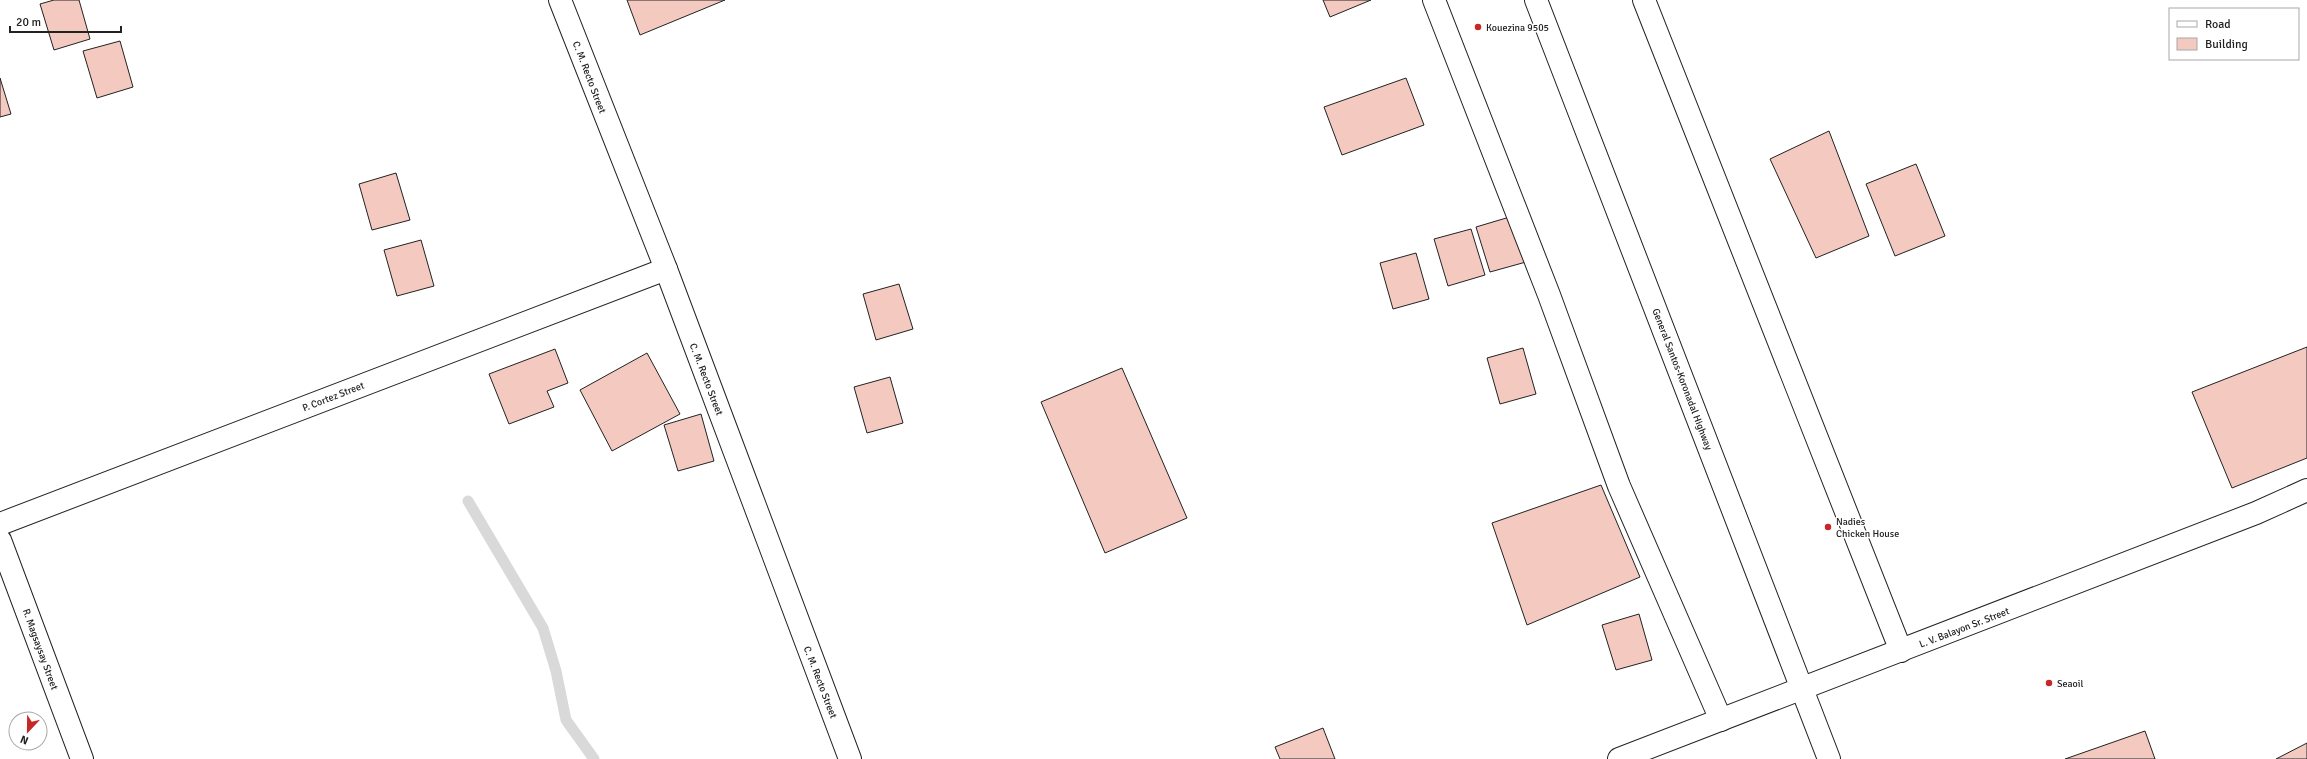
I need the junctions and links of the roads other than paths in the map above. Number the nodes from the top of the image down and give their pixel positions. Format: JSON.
{"nodes":[{"id":1,"x":560,"y":0,"type":"edge"},
{"id":2,"x":1434,"y":0,"type":"edge"},
{"id":3,"x":1536,"y":0,"type":"edge"},
{"id":4,"x":1644,"y":0,"type":"edge"},
{"id":5,"x":666,"y":268,"type":"junction"},
{"id":6,"x":2307,"y":490,"type":"edge"},
{"id":7,"x":0,"y":524,"type":"edge"},
{"id":8,"x":0,"y":540,"type":"edge"},
{"id":9,"x":1901,"y":651,"type":"junction"},
{"id":10,"x":1803,"y":689,"type":"junction"},
{"id":11,"x":1721,"y":720,"type":"junction"},
{"id":12,"x":82,"y":759,"type":"edge"},
{"id":13,"x":850,"y":759,"type":"edge"},
{"id":14,"x":1619,"y":759,"type":"edge"},
{"id":15,"x":1829,"y":759,"type":"edge"}],
"edges":[{"from":1,"to":5,"type":"main road","name":"C. M. Recto Street"},
{"from":2,"to":11,"type":"main road"},
{"from":3,"to":10,"type":"main road","name":"General Santos-Koronadal Highway"},
{"from":4,"to":9,"type":"main road"},
{"from":5,"to":7,"type":"main road","name":"P. Cortez Street"},
{"from":5,"to":13,"type":"main road","name":"C. M. Recto Street"},
{"from":6,"to":9,"type":"main road","name":"L. V. Balayon Sr. Street"},
{"from":8,"to":12,"type":"main road","name":"R. Magsaysay Street"},
{"from":9,"to":10,"type":"main road","name":"L. V. Balayon Sr. Street"},
{"from":10,"to":11,"type":"main road","name":"L. V. Balayon Sr. Street"},
{"from":10,"to":15,"type":"main road","name":"General Santos-Koronadal Highway"},
{"from":11,"to":14,"type":"main road","name":"L. V. Balayon Sr. Street"}]}
